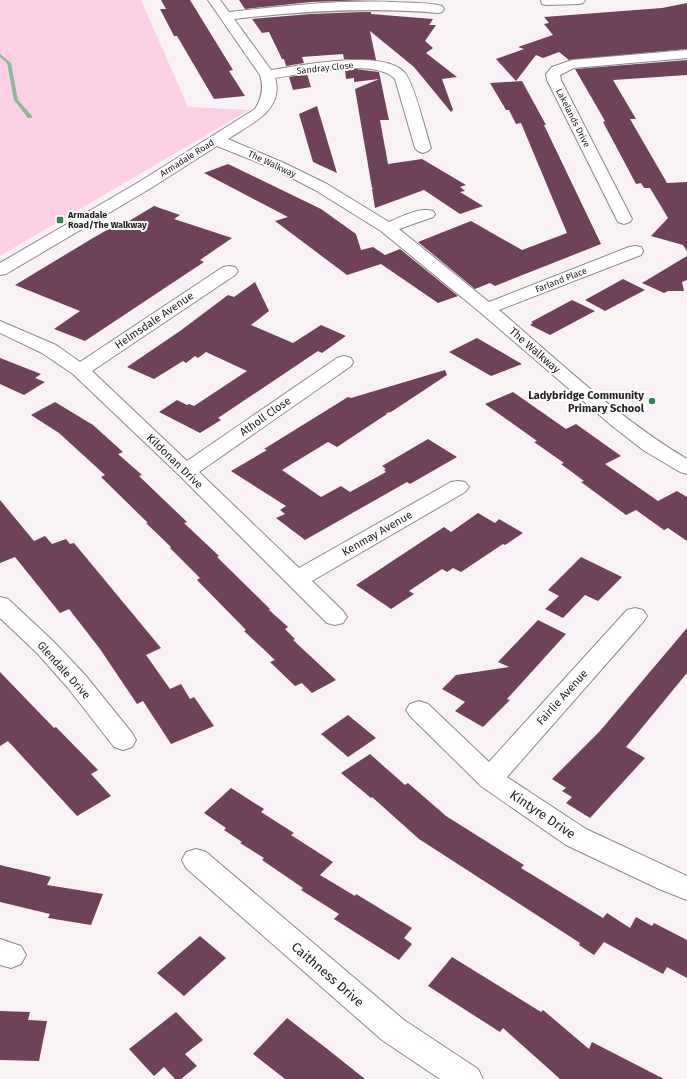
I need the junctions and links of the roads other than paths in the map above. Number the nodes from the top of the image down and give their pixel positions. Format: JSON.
{"nodes":[{"id":1,"x":214,"y":0,"type":"edge"},
{"id":2,"x":579,"y":0,"type":"edge"},
{"id":3,"x":546,"y":1,"type":"dead end"},
{"id":4,"x":438,"y":9,"type":"dead end"},
{"id":5,"x":226,"y":16,"type":"junction"},
{"id":6,"x":687,"y":54,"type":"edge"},
{"id":7,"x":267,"y":75,"type":"junction"},
{"id":8,"x":217,"y":140,"type":"junction"},
{"id":9,"x":423,"y":148,"type":"dead end"},
{"id":10,"x":427,"y":214,"type":"dead end"},
{"id":11,"x":624,"y":219,"type":"dead end"},
{"id":12,"x":387,"y":228,"type":"junction"},
{"id":13,"x":635,"y":252,"type":"dead end"},
{"id":14,"x":0,"y":270,"type":"edge"},
{"id":15,"x":229,"y":271,"type":"dead end"},
{"id":16,"x":487,"y":309,"type":"junction"},
{"id":17,"x":0,"y":326,"type":"edge"},
{"id":18,"x":344,"y":362,"type":"dead end"},
{"id":19,"x":80,"y":370,"type":"junction"},
{"id":20,"x":687,"y":468,"type":"edge"},
{"id":21,"x":186,"y":471,"type":"junction"},
{"id":22,"x":458,"y":486,"type":"dead end"},
{"id":23,"x":296,"y":580,"type":"junction"},
{"id":24,"x":0,"y":605,"type":"edge"},
{"id":25,"x":635,"y":616,"type":"dead end"},
{"id":26,"x":335,"y":617,"type":"dead end"},
{"id":27,"x":419,"y":710,"type":"dead end"},
{"id":28,"x":123,"y":740,"type":"dead end"},
{"id":29,"x":490,"y":779,"type":"junction"},
{"id":30,"x":196,"y":860,"type":"dead end"},
{"id":31,"x":687,"y":888,"type":"edge"},
{"id":32,"x":467,"y":1079,"type":"edge"}],
"edges":[{"from":1,"to":5,"type":"street","name":"Armadale Road"},
{"from":2,"to":3,"type":"street"},
{"from":4,"to":5,"type":"street"},
{"from":5,"to":7,"type":"street","name":"Armadale Road"},
{"from":6,"to":11,"type":"street","name":"Lakelands Drive"},
{"from":7,"to":8,"type":"street","name":"Armadale Road"},
{"from":7,"to":9,"type":"street","name":"Sandray Close"},
{"from":8,"to":12,"type":"street","name":"The Walkway"},
{"from":8,"to":14,"type":"street","name":"Armadale Road"},
{"from":10,"to":12,"type":"street"},
{"from":12,"to":16,"type":"street","name":"The Walkway"},
{"from":13,"to":16,"type":"street","name":"Farland Place"},
{"from":15,"to":19,"type":"street","name":"Helmsdale Avenue"},
{"from":16,"to":20,"type":"street","name":"The Walkway"},
{"from":17,"to":19,"type":"street","name":"Kildonan Drive"},
{"from":18,"to":21,"type":"street","name":"Atholl Close"},
{"from":19,"to":21,"type":"street","name":"Kildonan Drive"},
{"from":21,"to":23,"type":"street","name":"Kildonan Drive"},
{"from":22,"to":23,"type":"street","name":"Kenmay Avenue"},
{"from":23,"to":26,"type":"street","name":"Kildonan Drive"},
{"from":24,"to":28,"type":"street","name":"Glendale Drive"},
{"from":25,"to":29,"type":"street","name":"Fairlie Avenue"},
{"from":27,"to":29,"type":"street","name":"Kintyre Drive"},
{"from":29,"to":31,"type":"street","name":"Kintyre Drive"},
{"from":30,"to":32,"type":"street","name":"Caithness Drive"}]}
